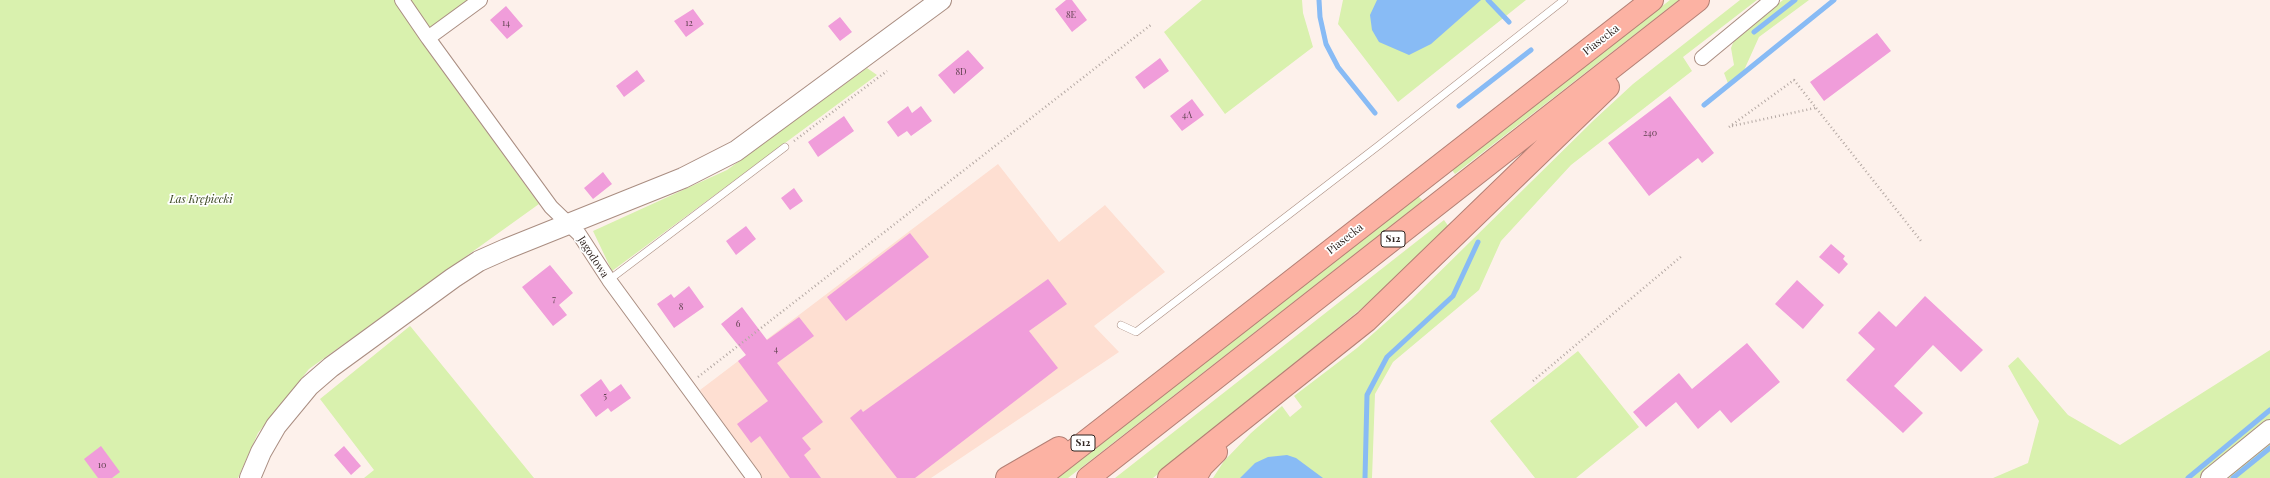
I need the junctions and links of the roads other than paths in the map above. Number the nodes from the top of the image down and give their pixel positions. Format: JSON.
{"nodes":[{"id":1,"x":402,"y":0,"type":"edge"},
{"id":2,"x":480,"y":0,"type":"edge"},
{"id":3,"x":941,"y":0,"type":"edge"},
{"id":4,"x":1564,"y":0,"type":"edge"},
{"id":5,"x":1652,"y":0,"type":"edge"},
{"id":6,"x":1698,"y":0,"type":"edge"},
{"id":7,"x":1702,"y":0,"type":"edge"},
{"id":8,"x":1772,"y":0,"type":"edge"},
{"id":9,"x":428,"y":38,"type":"junction"},
{"id":10,"x":1702,"y":58,"type":"dead end"},
{"id":11,"x":785,"y":147,"type":"road end"},
{"id":12,"x":569,"y":224,"type":"junction"},
{"id":13,"x":609,"y":280,"type":"junction"},
{"id":14,"x":1121,"y":326,"type":"dead end"},
{"id":15,"x":1271,"y":397,"type":"junction"},
{"id":16,"x":1128,"y":409,"type":"junction"},
{"id":17,"x":2270,"y":430,"type":"edge"},
{"id":18,"x":250,"y":478,"type":"edge"},
{"id":19,"x":754,"y":478,"type":"edge"},
{"id":20,"x":1007,"y":478,"type":"edge"},
{"id":21,"x":1039,"y":478,"type":"edge"},
{"id":22,"x":1088,"y":478,"type":"edge"},
{"id":23,"x":1168,"y":478,"type":"edge"},
{"id":24,"x":1195,"y":478,"type":"edge"},
{"id":25,"x":2211,"y":478,"type":"edge"}],
"edges":[{"from":1,"to":9,"type":"street","name":"Jagodowa"},
{"from":2,"to":9,"type":"street"},
{"from":3,"to":12,"type":"street"},
{"from":4,"to":14,"type":"lane"},
{"from":5,"to":16,"type":"highway","name":"Piasecka","number":"S12"},
{"from":6,"to":22,"type":"highway","number":"S12"},
{"from":7,"to":15,"type":"highway"},
{"from":8,"to":10,"type":"street"},
{"from":9,"to":12,"type":"street","name":"Jagodowa"},
{"from":11,"to":13,"type":"lane"},
{"from":12,"to":13,"type":"street","name":"Jagodowa"},
{"from":12,"to":18,"type":"street"},
{"from":13,"to":19,"type":"street","name":"Jagodowa"},
{"from":15,"to":23,"type":"highway"},
{"from":15,"to":24,"type":"highway"},
{"from":16,"to":20,"type":"highway"},
{"from":16,"to":21,"type":"highway","name":"Piasecka","number":"S12"},
{"from":17,"to":25,"type":"street"}]}
